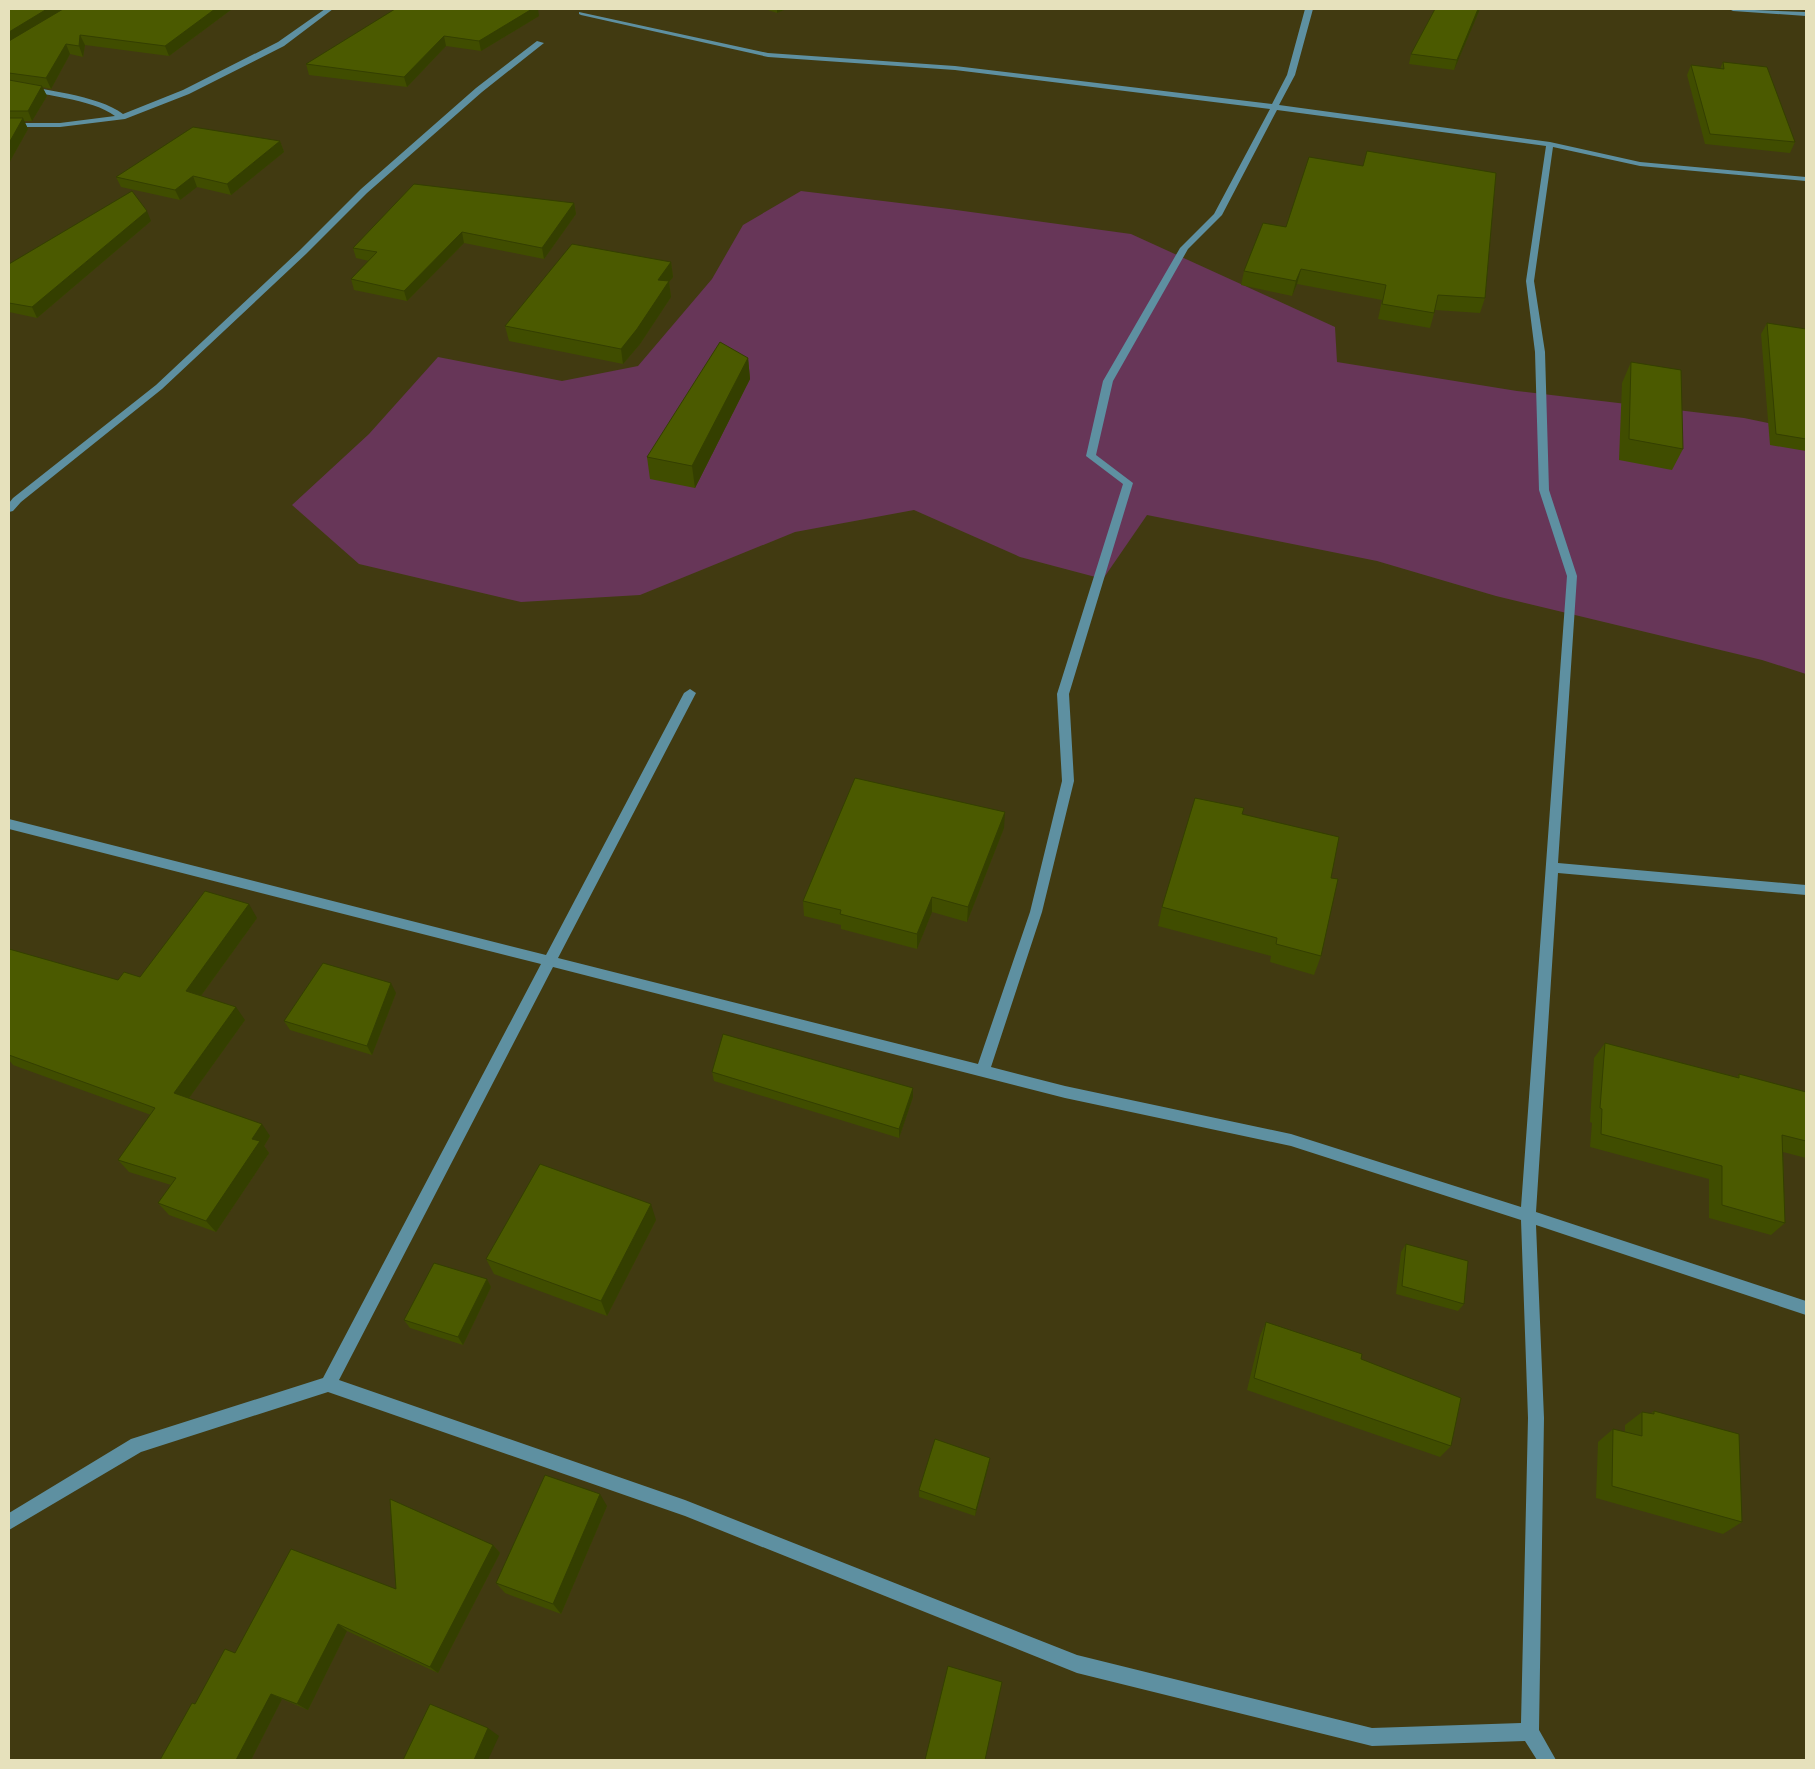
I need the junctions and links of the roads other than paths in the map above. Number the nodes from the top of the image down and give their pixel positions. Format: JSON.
{"nodes":[{"id":1,"x":329,"y":9,"type":"edge"},
{"id":2,"x":1309,"y":9,"type":"edge"},
{"id":3,"x":1733,"y":9,"type":"edge"},
{"id":4,"x":581,"y":13,"type":"dead end"},
{"id":5,"x":1806,"y":14,"type":"edge"},
{"id":6,"x":540,"y":42,"type":"dead end"},
{"id":7,"x":9,"y":86,"type":"edge"},
{"id":8,"x":1275,"y":106,"type":"junction"},
{"id":9,"x":122,"y":117,"type":"junction"},
{"id":10,"x":9,"y":125,"type":"edge"},
{"id":11,"x":1550,"y":144,"type":"junction"},
{"id":12,"x":1806,"y":179,"type":"edge"},
{"id":13,"x":9,"y":509,"type":"edge"},
{"id":14,"x":690,"y":693,"type":"dead end"},
{"id":15,"x":9,"y":824,"type":"edge"},
{"id":16,"x":1551,"y":866,"type":"junction"},
{"id":17,"x":1806,"y":890,"type":"edge"},
{"id":18,"x":984,"y":1070,"type":"junction"},
{"id":19,"x":1528,"y":1216,"type":"junction"},
{"id":20,"x":1806,"y":1308,"type":"edge"},
{"id":21,"x":328,"y":1384,"type":"junction"},
{"id":22,"x":9,"y":1522,"type":"edge"},
{"id":23,"x":1530,"y":1732,"type":"junction"},
{"id":24,"x":1546,"y":1760,"type":"edge"}],
"edges":[{"from":1,"to":9,"type":"street"},
{"from":2,"to":8,"type":"street"},
{"from":3,"to":5,"type":"street"},
{"from":4,"to":8,"type":"street"},
{"from":6,"to":13,"type":"street"},
{"from":7,"to":9,"type":"street"},
{"from":8,"to":11,"type":"street"},
{"from":8,"to":18,"type":"street"},
{"from":9,"to":10,"type":"street"},
{"from":11,"to":12,"type":"street"},
{"from":11,"to":16,"type":"street"},
{"from":14,"to":21,"type":"street"},
{"from":15,"to":18,"type":"street"},
{"from":16,"to":17,"type":"street"},
{"from":16,"to":19,"type":"street"},
{"from":18,"to":19,"type":"street"},
{"from":19,"to":20,"type":"street"},
{"from":19,"to":23,"type":"street"},
{"from":21,"to":22,"type":"street"},
{"from":21,"to":23,"type":"street"},
{"from":23,"to":24,"type":"street"}]}
